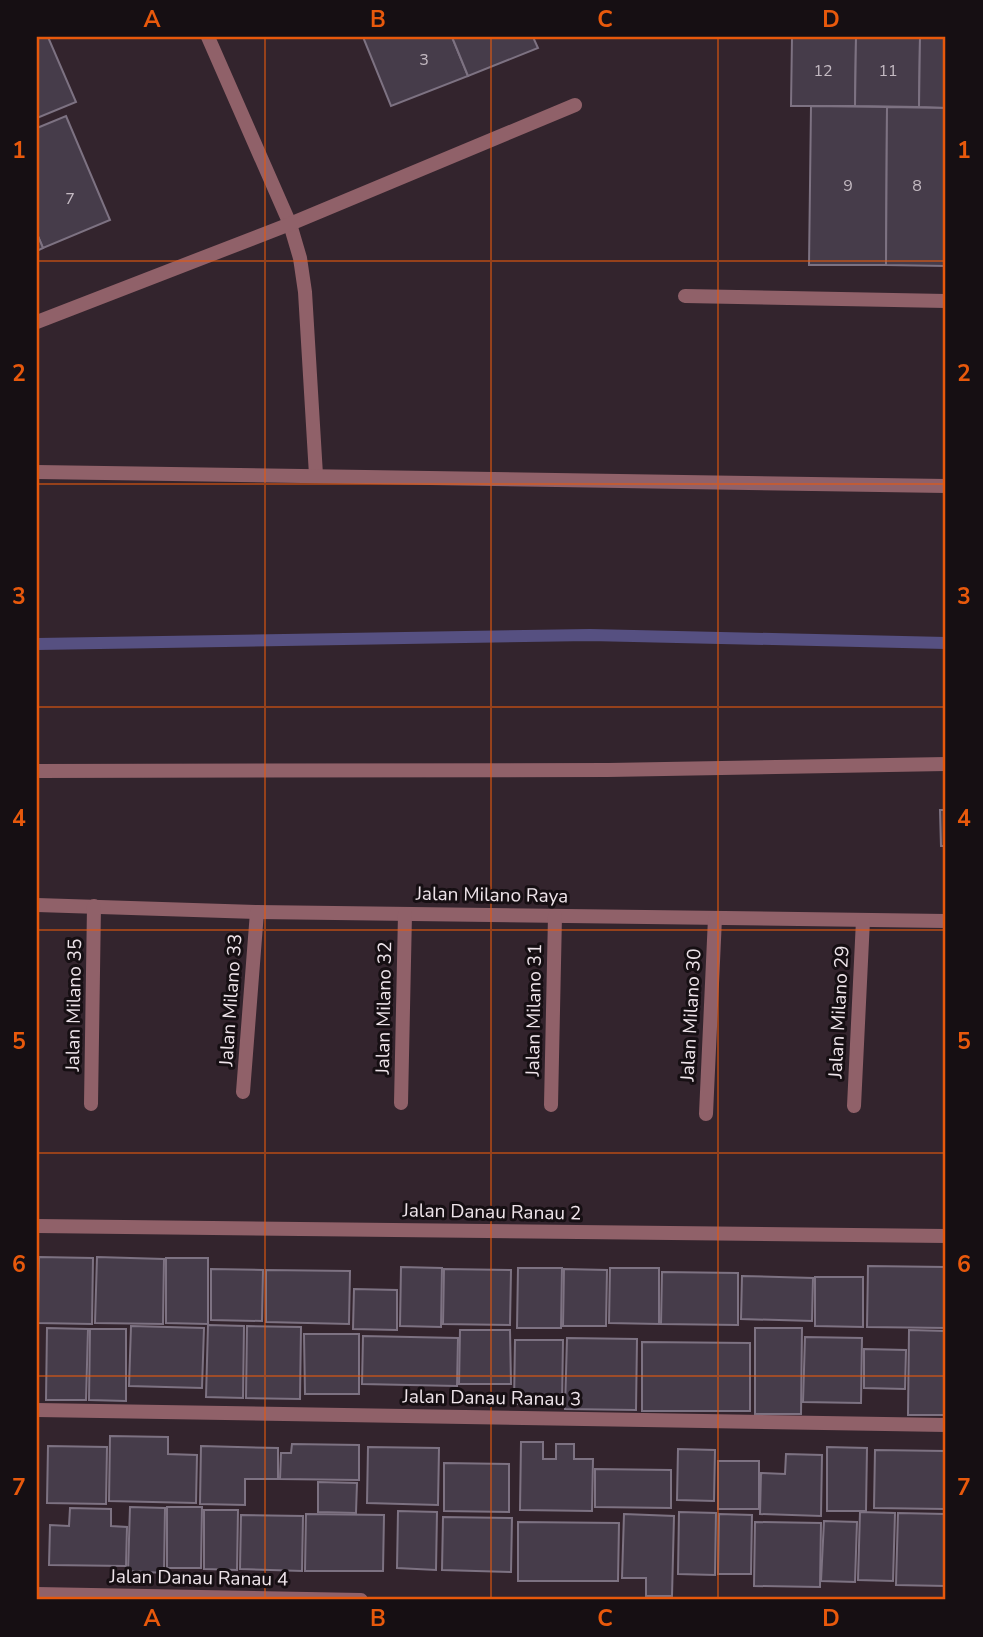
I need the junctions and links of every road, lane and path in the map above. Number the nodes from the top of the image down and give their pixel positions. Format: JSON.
{"nodes":[{"id":1,"x":208,"y":37,"type":"edge"},
{"id":2,"x":575,"y":105,"type":"dead end"},
{"id":3,"x":290,"y":225,"type":"junction"},
{"id":4,"x":685,"y":296,"type":"dead end"},
{"id":5,"x":946,"y":302,"type":"edge"},
{"id":6,"x":37,"y":322,"type":"edge"},
{"id":7,"x":37,"y":472,"type":"edge"},
{"id":8,"x":316,"y":475,"type":"junction"},
{"id":9,"x":946,"y":486,"type":"edge"},
{"id":10,"x":946,"y":764,"type":"edge"},
{"id":11,"x":37,"y":771,"type":"edge"},
{"id":12,"x":37,"y":905,"type":"edge"},
{"id":13,"x":94,"y":906,"type":"junction"},
{"id":14,"x":257,"y":912,"type":"junction"},
{"id":15,"x":405,"y":914,"type":"junction"},
{"id":16,"x":555,"y":916,"type":"junction"},
{"id":17,"x":715,"y":918,"type":"junction"},
{"id":18,"x":863,"y":920,"type":"junction"},
{"id":19,"x":946,"y":921,"type":"edge"},
{"id":20,"x":243,"y":1092,"type":"dead end"},
{"id":21,"x":401,"y":1103,"type":"dead end"},
{"id":22,"x":92,"y":1104,"type":"dead end"},
{"id":23,"x":551,"y":1105,"type":"dead end"},
{"id":24,"x":854,"y":1106,"type":"dead end"},
{"id":25,"x":706,"y":1114,"type":"dead end"},
{"id":26,"x":37,"y":1226,"type":"edge"},
{"id":27,"x":946,"y":1236,"type":"edge"},
{"id":28,"x":37,"y":1410,"type":"edge"},
{"id":29,"x":946,"y":1425,"type":"edge"},
{"id":30,"x":37,"y":1594,"type":"edge"},
{"id":31,"x":189,"y":1599,"type":"edge"},
{"id":32,"x":361,"y":1600,"type":"edge"}],
"edges":[{"from":1,"to":3,"type":"street"},
{"from":2,"to":3,"type":"street"},
{"from":3,"to":6,"type":"street"},
{"from":3,"to":8,"type":"street"},
{"from":4,"to":5,"type":"street"},
{"from":7,"to":8,"type":"street"},
{"from":8,"to":9,"type":"street"},
{"from":10,"to":11,"type":"street"},
{"from":12,"to":13,"type":"street","name":"Jalan Milano Raya"},
{"from":13,"to":14,"type":"street","name":"Jalan Milano Raya"},
{"from":13,"to":22,"type":"street","name":"Jalan Milano 35"},
{"from":14,"to":15,"type":"street","name":"Jalan Milano Raya"},
{"from":14,"to":20,"type":"street","name":"Jalan Milano 33"},
{"from":15,"to":16,"type":"street","name":"Jalan Milano Raya"},
{"from":15,"to":21,"type":"street","name":"Jalan Milano 32"},
{"from":16,"to":17,"type":"street","name":"Jalan Milano Raya"},
{"from":16,"to":23,"type":"street","name":"Jalan Milano 31"},
{"from":17,"to":18,"type":"street","name":"Jalan Milano Raya"},
{"from":17,"to":25,"type":"street","name":"Jalan Milano 30"},
{"from":18,"to":19,"type":"street","name":"Jalan Milano Raya"},
{"from":18,"to":24,"type":"street","name":"Jalan Milano 29"},
{"from":26,"to":27,"type":"street","name":"Jalan Danau Ranau 2"},
{"from":28,"to":29,"type":"street","name":"Jalan Danau Ranau 3"},
{"from":30,"to":31,"type":"street","name":"Jalan Danau Ranau 4"},
{"from":31,"to":32,"type":"street","name":"Jalan Danau Ranau 4"}]}
